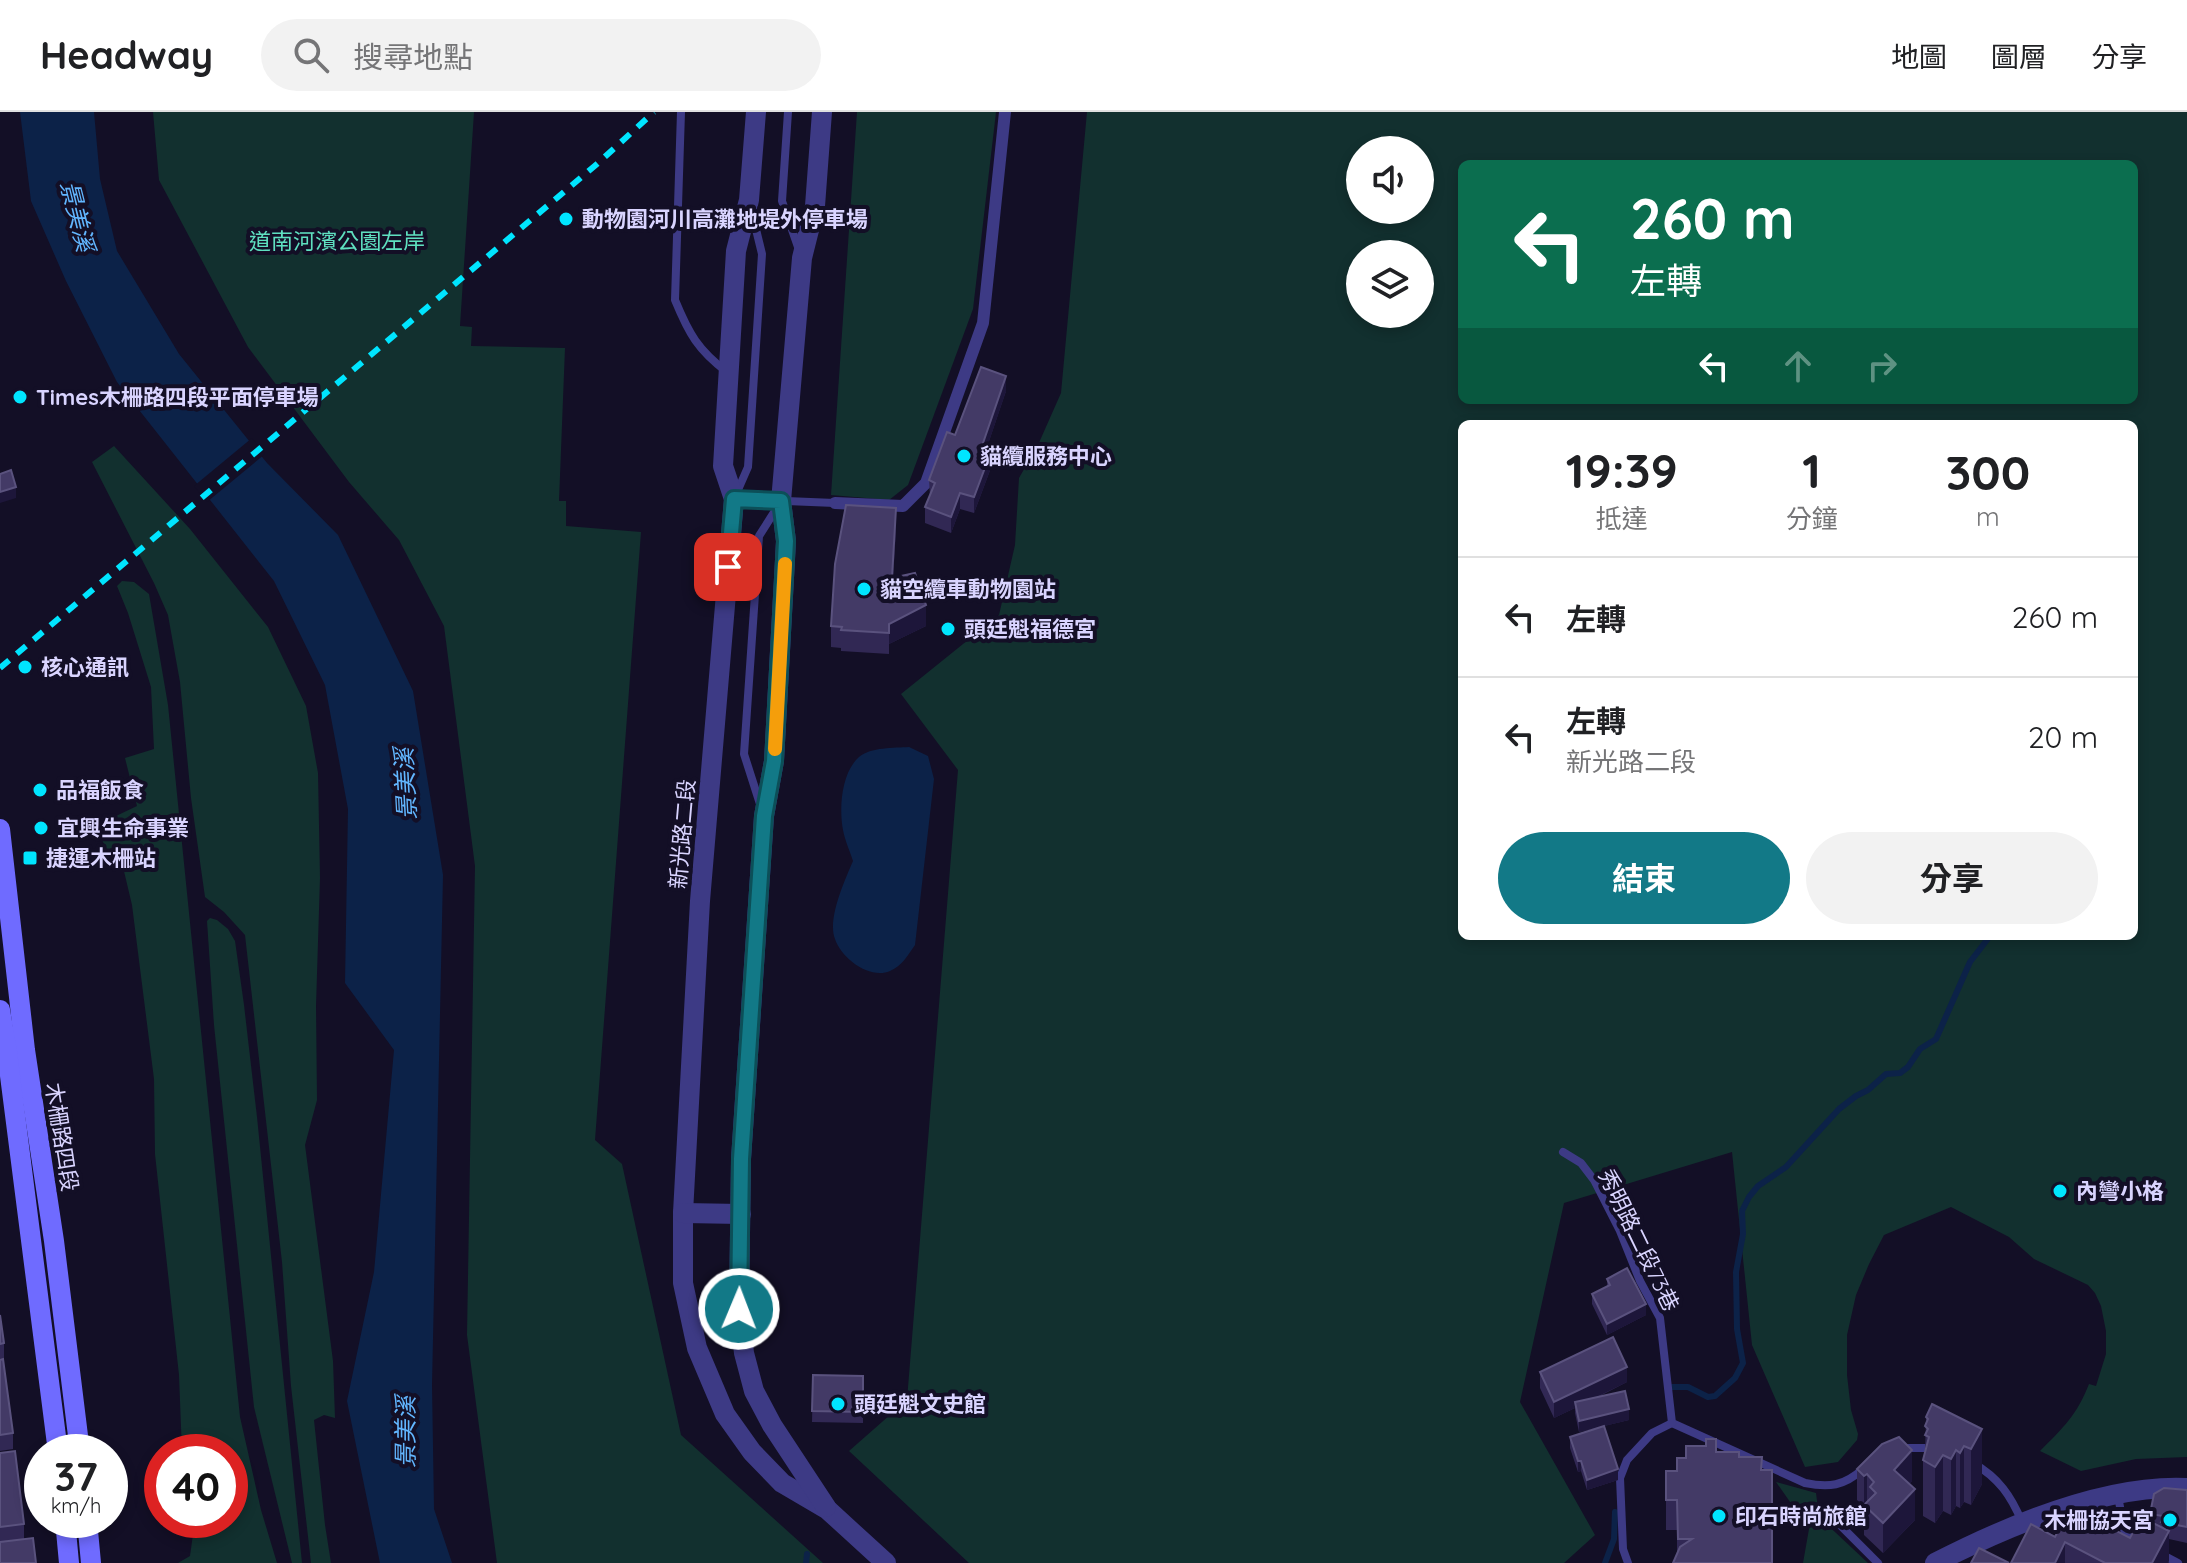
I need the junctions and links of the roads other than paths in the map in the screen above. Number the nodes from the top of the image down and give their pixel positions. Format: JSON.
{"nodes":[{"id":1,"x":681,"y":112,"type":"edge"},
{"id":2,"x":756,"y":112,"type":"edge"},
{"id":3,"x":788,"y":112,"type":"edge"},
{"id":4,"x":822,"y":112,"type":"edge"},
{"id":5,"x":1005,"y":112,"type":"edge"},
{"id":6,"x":749,"y":200,"type":"junction"},
{"id":7,"x":802,"y":258,"type":"junction"},
{"id":8,"x":729,"y":373,"type":"junction"},
{"id":9,"x":734,"y":499,"type":"junction"},
{"id":10,"x":781,"y":501,"type":"junction"},
{"id":11,"x":835,"y":503,"type":"joint"},
{"id":12,"x":764,"y":816,"type":"junction"},
{"id":13,"x":0,"y":829,"type":"edge"},
{"id":14,"x":0,"y":1010,"type":"edge"},
{"id":15,"x":9,"y":1034,"type":"edge"},
{"id":16,"x":1563,"y":1152,"type":"dead end"},
{"id":17,"x":683,"y":1213,"type":"junction"},
{"id":18,"x":741,"y":1214,"type":"junction"},
{"id":19,"x":1672,"y":1423,"type":"junction"},
{"id":20,"x":56,"y":1434,"type":"edge"},
{"id":21,"x":78,"y":1434,"type":"edge"},
{"id":22,"x":1940,"y":1448,"type":"edge"},
{"id":23,"x":1896,"y":1449,"type":"edge"},
{"id":24,"x":1872,"y":1460,"type":"edge"},
{"id":25,"x":1969,"y":1460,"type":"edge"},
{"id":26,"x":2187,"y":1488,"type":"edge"},
{"id":27,"x":2118,"y":1494,"type":"junction"},
{"id":28,"x":828,"y":1510,"type":"junction"},
{"id":29,"x":1828,"y":1513,"type":"dead end"},
{"id":30,"x":2023,"y":1523,"type":"junction"},
{"id":31,"x":67,"y":1538,"type":"edge"},
{"id":32,"x":89,"y":1538,"type":"edge"},
{"id":33,"x":69,"y":1563,"type":"edge"},
{"id":34,"x":91,"y":1563,"type":"edge"},
{"id":35,"x":886,"y":1563,"type":"edge"},
{"id":36,"x":1628,"y":1563,"type":"edge"},
{"id":37,"x":1878,"y":1563,"type":"edge"},
{"id":38,"x":1935,"y":1563,"type":"edge"},
{"id":39,"x":2178,"y":1563,"type":"edge"}],
"edges":[{"from":1,"to":8,"type":"lane"},
{"from":2,"to":6,"type":"street","name":"新光路二段"},
{"from":3,"to":7,"type":"lane"},
{"from":4,"to":7,"type":"street","name":"新光路二段"},
{"from":5,"to":11,"type":"street"},
{"from":6,"to":8,"type":"street","name":"新光路二段"},
{"from":6,"to":9,"type":"lane"},
{"from":7,"to":10,"type":"street","name":"新光路二段"},
{"from":8,"to":9,"type":"street","name":"新光路二段"},
{"from":9,"to":10,"type":"lane"},
{"from":9,"to":17,"type":"street","name":"新光路二段"},
{"from":10,"to":11,"type":"lane"},
{"from":10,"to":12,"type":"street","name":"新光路二段"},
{"from":10,"to":12,"type":"lane"},
{"from":12,"to":18,"type":"street","name":"新光路二段"},
{"from":13,"to":15,"type":"main road","name":"木柵路四段"},
{"from":14,"to":15,"type":"main road","name":"木柵路四段"},
{"from":15,"to":20,"type":"main road","name":"木柵路四段"},
{"from":15,"to":21,"type":"main road","name":"木柵路四段"},
{"from":16,"to":19,"type":"lane","name":"秀明路二段73巷"},
{"from":17,"to":18,"type":"street"},
{"from":17,"to":28,"type":"street","name":"新光路二段"},
{"from":18,"to":28,"type":"street","name":"新光路二段"},
{"from":19,"to":24,"type":"lane"},
{"from":19,"to":36,"type":"lane"},
{"from":22,"to":23,"type":"lane"},
{"from":25,"to":30,"type":"lane"},
{"from":26,"to":27,"type":"street"},
{"from":27,"to":30,"type":"street"},
{"from":27,"to":39,"type":"lane"},
{"from":28,"to":35,"type":"street","name":"新光路二段"},
{"from":29,"to":37,"type":"lane"},
{"from":30,"to":38,"type":"street"},
{"from":31,"to":33,"type":"main road"},
{"from":32,"to":34,"type":"main road"}]}
